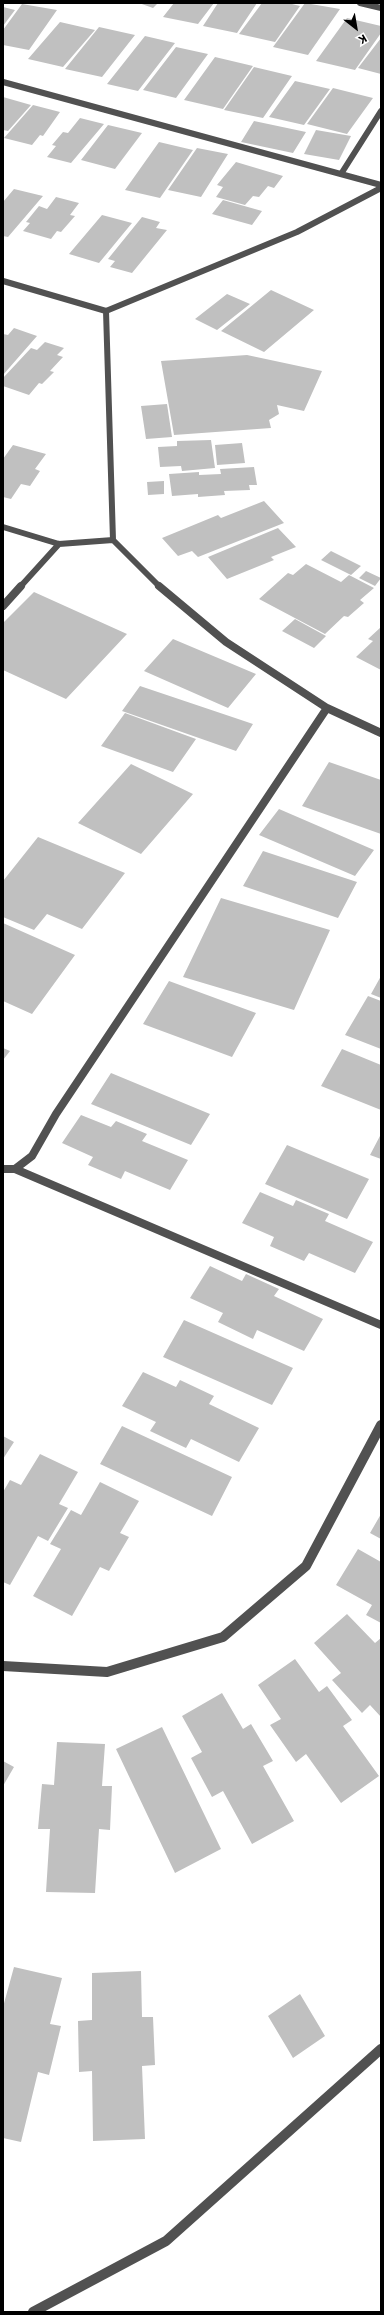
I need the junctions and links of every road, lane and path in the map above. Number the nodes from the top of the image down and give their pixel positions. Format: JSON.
{"nodes":[{"id":1,"x":360,"y":3,"type":"edge"},
{"id":2,"x":381,"y":8,"type":"edge"},
{"id":3,"x":3,"y":82,"type":"edge"},
{"id":4,"x":381,"y":110,"type":"edge"},
{"id":5,"x":341,"y":174,"type":"junction"},
{"id":6,"x":381,"y":186,"type":"edge"},
{"id":7,"x":3,"y":281,"type":"edge"},
{"id":8,"x":106,"y":311,"type":"junction"},
{"id":9,"x":3,"y":527,"type":"edge"},
{"id":10,"x":113,"y":540,"type":"junction"},
{"id":11,"x":59,"y":544,"type":"junction"},
{"id":12,"x":3,"y":606,"type":"edge"},
{"id":13,"x":327,"y":708,"type":"junction"},
{"id":14,"x":381,"y":733,"type":"edge"},
{"id":15,"x":3,"y":1169,"type":"edge"},
{"id":16,"x":15,"y":1169,"type":"junction"},
{"id":17,"x":381,"y":1325,"type":"edge"},
{"id":18,"x":381,"y":1426,"type":"edge"},
{"id":19,"x":3,"y":1666,"type":"edge"},
{"id":20,"x":381,"y":2049,"type":"edge"},
{"id":21,"x":33,"y":2312,"type":"edge"}],
"edges":[{"from":1,"to":2,"type":"street"},
{"from":3,"to":5,"type":"street"},
{"from":4,"to":5,"type":"street"},
{"from":5,"to":6,"type":"street"},
{"from":6,"to":8,"type":"street"},
{"from":7,"to":8,"type":"street"},
{"from":8,"to":10,"type":"street"},
{"from":9,"to":11,"type":"street"},
{"from":10,"to":11,"type":"street"},
{"from":10,"to":13,"type":"street"},
{"from":11,"to":12,"type":"street"},
{"from":13,"to":14,"type":"street"},
{"from":13,"to":16,"type":"street"},
{"from":15,"to":16,"type":"street"},
{"from":16,"to":17,"type":"street"},
{"from":18,"to":19,"type":"street"},
{"from":20,"to":21,"type":"street"}]}
